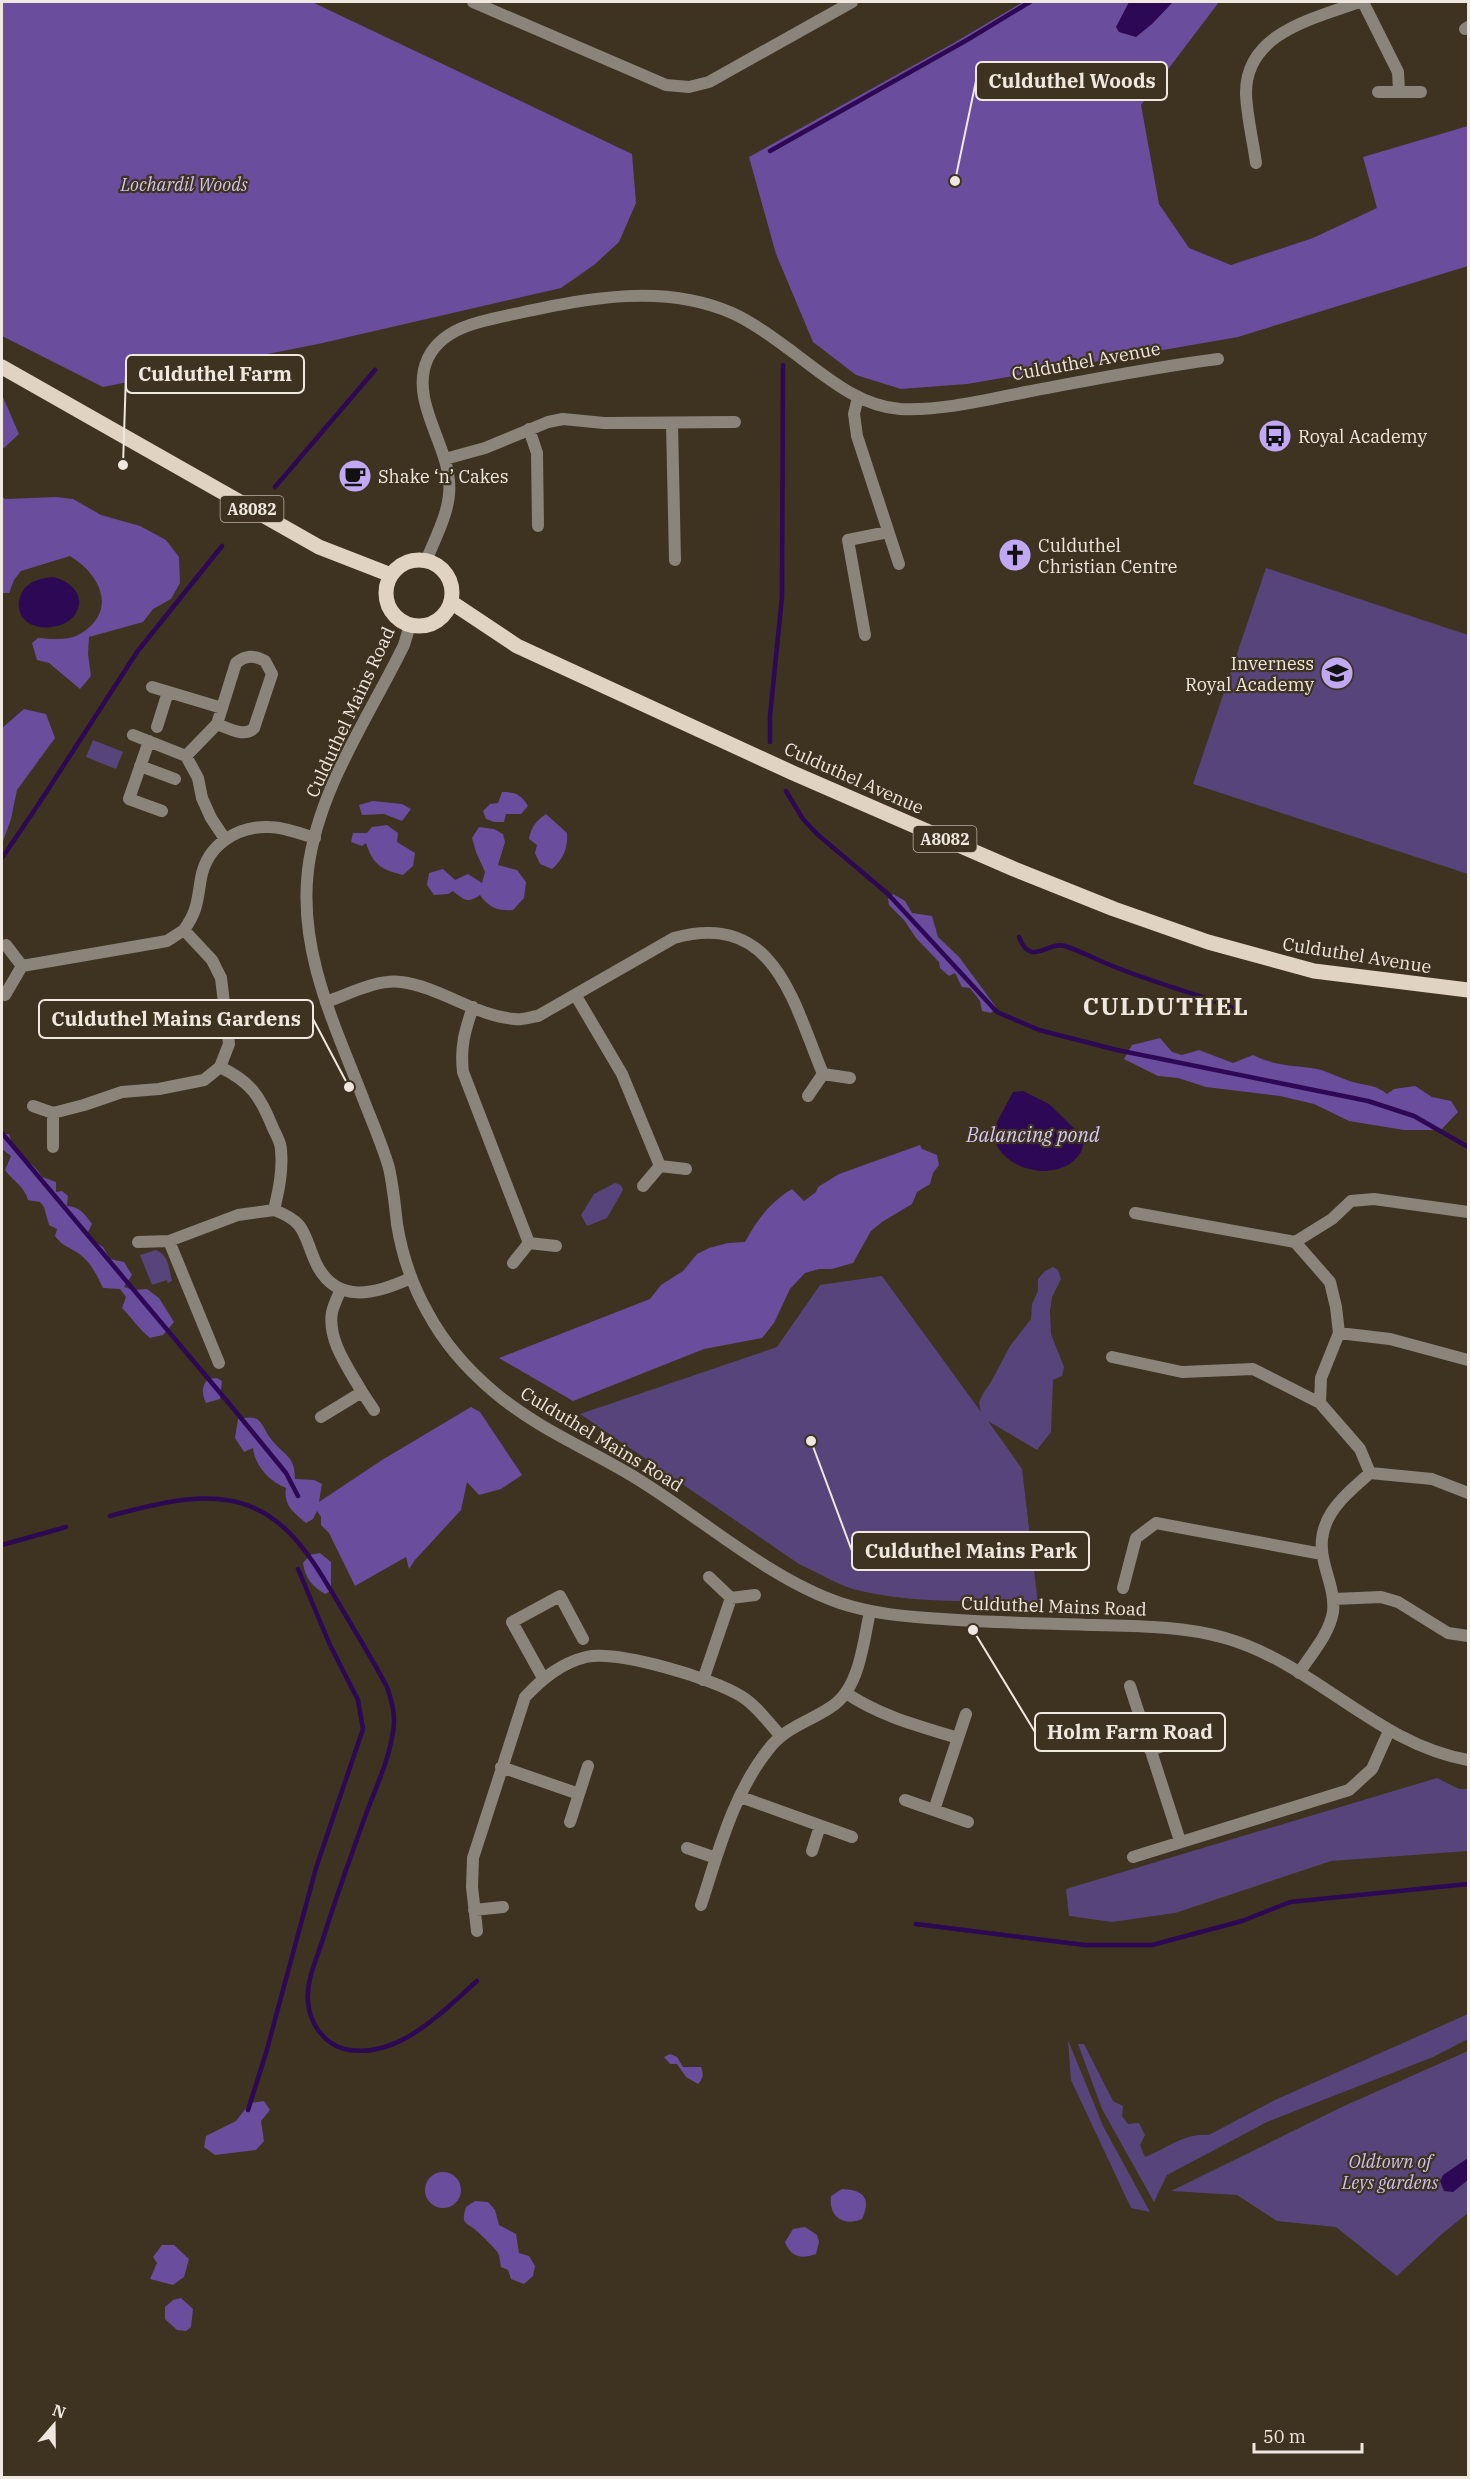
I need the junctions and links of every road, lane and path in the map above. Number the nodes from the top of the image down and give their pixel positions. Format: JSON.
{"nodes":[{"id":1,"x":473,"y":2,"type":"edge"},
{"id":2,"x":852,"y":2,"type":"edge"},
{"id":3,"x":1359,"y":2,"type":"edge"},
{"id":4,"x":1363,"y":2,"type":"edge"},
{"id":5,"x":1399,"y":91,"type":"junction"},
{"id":6,"x":1378,"y":92,"type":"dead end"},
{"id":7,"x":1421,"y":92,"type":"dead end"},
{"id":8,"x":1256,"y":163,"type":"dead end"},
{"id":9,"x":1218,"y":359,"type":"dead end"},
{"id":10,"x":2,"y":367,"type":"edge"},
{"id":11,"x":858,"y":397,"type":"junction"},
{"id":12,"x":735,"y":422,"type":"dead end"},
{"id":13,"x":672,"y":423,"type":"junction"},
{"id":14,"x":529,"y":429,"type":"junction"},
{"id":15,"x":445,"y":459,"type":"junction"},
{"id":16,"x":538,"y":526,"type":"dead end"},
{"id":17,"x":888,"y":532,"type":"junction"},
{"id":18,"x":675,"y":560,"type":"dead end"},
{"id":19,"x":426,"y":561,"type":"junction"},
{"id":20,"x":899,"y":564,"type":"dead end"},
{"id":21,"x":391,"y":575,"type":"junction"},
{"id":22,"x":451,"y":602,"type":"junction"},
{"id":23,"x":410,"y":625,"type":"junction"},
{"id":24,"x":865,"y":635,"type":"dead end"},
{"id":25,"x":152,"y":687,"type":"dead end"},
{"id":26,"x":168,"y":692,"type":"junction"},
{"id":27,"x":222,"y":708,"type":"junction"},
{"id":28,"x":217,"y":724,"type":"junction"},
{"id":29,"x":157,"y":727,"type":"dead end"},
{"id":30,"x":133,"y":735,"type":"dead end"},
{"id":31,"x":149,"y":741,"type":"junction"},
{"id":32,"x":186,"y":756,"type":"junction"},
{"id":33,"x":140,"y":766,"type":"junction"},
{"id":34,"x":175,"y":779,"type":"dead end"},
{"id":35,"x":162,"y":811,"type":"dead end"},
{"id":36,"x":315,"y":838,"type":"junction"},
{"id":37,"x":225,"y":839,"type":"junction"},
{"id":38,"x":184,"y":930,"type":"junction"},
{"id":39,"x":6,"y":945,"type":"dead end"},
{"id":40,"x":22,"y":966,"type":"junction"},
{"id":41,"x":1468,"y":990,"type":"edge"},
{"id":42,"x":5,"y":995,"type":"dead end"},
{"id":43,"x":576,"y":996,"type":"junction"},
{"id":44,"x":326,"y":1002,"type":"junction"},
{"id":45,"x":473,"y":1007,"type":"junction"},
{"id":46,"x":220,"y":1067,"type":"junction"},
{"id":47,"x":823,"y":1074,"type":"junction"},
{"id":48,"x":850,"y":1078,"type":"dead end"},
{"id":49,"x":808,"y":1096,"type":"dead end"},
{"id":50,"x":33,"y":1106,"type":"dead end"},
{"id":51,"x":53,"y":1113,"type":"junction"},
{"id":52,"x":53,"y":1147,"type":"dead end"},
{"id":53,"x":660,"y":1166,"type":"junction"},
{"id":54,"x":686,"y":1169,"type":"dead end"},
{"id":55,"x":643,"y":1186,"type":"dead end"},
{"id":56,"x":274,"y":1210,"type":"junction"},
{"id":57,"x":1468,"y":1212,"type":"edge"},
{"id":58,"x":1136,"y":1213,"type":"dead end"},
{"id":59,"x":169,"y":1241,"type":"junction"},
{"id":60,"x":138,"y":1242,"type":"dead end"},
{"id":61,"x":1295,"y":1242,"type":"junction"},
{"id":62,"x":530,"y":1243,"type":"junction"},
{"id":63,"x":556,"y":1246,"type":"dead end"},
{"id":64,"x":513,"y":1263,"type":"dead end"},
{"id":65,"x":411,"y":1278,"type":"junction"},
{"id":66,"x":341,"y":1289,"type":"junction"},
{"id":67,"x":1339,"y":1333,"type":"junction"},
{"id":68,"x":1112,"y":1357,"type":"dead end"},
{"id":69,"x":1468,"y":1360,"type":"edge"},
{"id":70,"x":219,"y":1363,"type":"dead end"},
{"id":71,"x":362,"y":1392,"type":"junction"},
{"id":72,"x":1320,"y":1402,"type":"junction"},
{"id":73,"x":374,"y":1410,"type":"dead end"},
{"id":74,"x":321,"y":1417,"type":"dead end"},
{"id":75,"x":1370,"y":1473,"type":"junction"},
{"id":76,"x":1468,"y":1492,"type":"edge"},
{"id":77,"x":1322,"y":1554,"type":"junction"},
{"id":78,"x":709,"y":1576,"type":"dead end"},
{"id":79,"x":1123,"y":1588,"type":"dead end"},
{"id":80,"x":755,"y":1595,"type":"dead end"},
{"id":81,"x":731,"y":1598,"type":"junction"},
{"id":82,"x":1334,"y":1599,"type":"junction"},
{"id":83,"x":870,"y":1612,"type":"junction"},
{"id":84,"x":1468,"y":1636,"type":"edge"},
{"id":85,"x":584,"y":1639,"type":"dead end"},
{"id":86,"x":1299,"y":1673,"type":"junction"},
{"id":87,"x":543,"y":1678,"type":"junction"},
{"id":88,"x":703,"y":1680,"type":"junction"},
{"id":89,"x":1130,"y":1686,"type":"dead end"},
{"id":90,"x":846,"y":1693,"type":"junction"},
{"id":91,"x":966,"y":1714,"type":"dead end"},
{"id":92,"x":1389,"y":1731,"type":"junction"},
{"id":93,"x":780,"y":1735,"type":"junction"},
{"id":94,"x":1192,"y":1737,"type":"dead end"},
{"id":95,"x":958,"y":1738,"type":"junction"},
{"id":96,"x":1150,"y":1750,"type":"junction"},
{"id":97,"x":1468,"y":1760,"type":"edge"},
{"id":98,"x":588,"y":1766,"type":"dead end"},
{"id":99,"x":501,"y":1767,"type":"junction"},
{"id":100,"x":579,"y":1794,"type":"junction"},
{"id":101,"x":741,"y":1797,"type":"junction"},
{"id":102,"x":905,"y":1800,"type":"dead end"},
{"id":103,"x":934,"y":1810,"type":"junction"},
{"id":104,"x":570,"y":1822,"type":"dead end"},
{"id":105,"x":968,"y":1822,"type":"dead end"},
{"id":106,"x":820,"y":1826,"type":"junction"},
{"id":107,"x":852,"y":1836,"type":"dead end"},
{"id":108,"x":1180,"y":1841,"type":"junction"},
{"id":109,"x":687,"y":1848,"type":"dead end"},
{"id":110,"x":812,"y":1851,"type":"dead end"},
{"id":111,"x":1133,"y":1857,"type":"dead end"},
{"id":112,"x":716,"y":1858,"type":"junction"},
{"id":113,"x":701,"y":1905,"type":"dead end"},
{"id":114,"x":503,"y":1907,"type":"dead end"},
{"id":115,"x":474,"y":1910,"type":"junction"},
{"id":116,"x":477,"y":1931,"type":"dead end"}],
"edges":[{"from":1,"to":2,"type":"street"},
{"from":3,"to":8,"type":"street"},
{"from":4,"to":5,"type":"street"},
{"from":5,"to":6,"type":"street"},
{"from":5,"to":7,"type":"street"},
{"from":9,"to":11,"type":"street","name":"Culduthel Avenue"},
{"from":10,"to":21,"type":"main road","number":"A8082"},
{"from":11,"to":15,"type":"street","name":"Culduthel Avenue"},
{"from":11,"to":17,"type":"street"},
{"from":12,"to":13,"type":"street"},
{"from":13,"to":14,"type":"street"},
{"from":13,"to":18,"type":"street"},
{"from":14,"to":15,"type":"street"},
{"from":14,"to":16,"type":"street"},
{"from":15,"to":19,"type":"street","name":"Culduthel Avenue"},
{"from":17,"to":20,"type":"street"},
{"from":17,"to":24,"type":"street"},
{"from":19,"to":21,"type":"main road"},
{"from":19,"to":22,"type":"main road"},
{"from":21,"to":23,"type":"main road"},
{"from":22,"to":23,"type":"main road"},
{"from":22,"to":41,"type":"main road","name":"Culduthel Avenue","number":"A8082"},
{"from":23,"to":36,"type":"street","name":"Culduthel Mains Road"},
{"from":25,"to":26,"type":"street"},
{"from":26,"to":27,"type":"street"},
{"from":26,"to":29,"type":"street"},
{"from":27,"to":28,"type":"street"},
{"from":27,"to":28,"type":"street"},
{"from":28,"to":32,"type":"street"},
{"from":30,"to":31,"type":"street"},
{"from":31,"to":32,"type":"street"},
{"from":31,"to":33,"type":"street"},
{"from":32,"to":37,"type":"street"},
{"from":33,"to":34,"type":"street"},
{"from":33,"to":35,"type":"street"},
{"from":36,"to":37,"type":"street"},
{"from":36,"to":44,"type":"street","name":"Culduthel Mains Road"},
{"from":37,"to":38,"type":"street"},
{"from":38,"to":40,"type":"street"},
{"from":38,"to":46,"type":"street"},
{"from":39,"to":40,"type":"street"},
{"from":40,"to":42,"type":"street"},
{"from":43,"to":45,"type":"street"},
{"from":43,"to":47,"type":"street"},
{"from":43,"to":53,"type":"street"},
{"from":44,"to":45,"type":"street"},
{"from":44,"to":65,"type":"street","name":"Culduthel Mains Road"},
{"from":45,"to":62,"type":"street"},
{"from":46,"to":51,"type":"street"},
{"from":46,"to":56,"type":"street"},
{"from":47,"to":48,"type":"street"},
{"from":47,"to":49,"type":"street"},
{"from":50,"to":51,"type":"street"},
{"from":51,"to":52,"type":"street"},
{"from":53,"to":54,"type":"street"},
{"from":53,"to":55,"type":"street"},
{"from":56,"to":59,"type":"street"},
{"from":56,"to":66,"type":"street"},
{"from":57,"to":61,"type":"street"},
{"from":58,"to":61,"type":"street"},
{"from":59,"to":60,"type":"street"},
{"from":59,"to":70,"type":"street"},
{"from":61,"to":67,"type":"street"},
{"from":62,"to":63,"type":"street"},
{"from":62,"to":64,"type":"street"},
{"from":65,"to":66,"type":"street"},
{"from":65,"to":83,"type":"street","name":"Culduthel Mains Road"},
{"from":66,"to":71,"type":"street"},
{"from":67,"to":69,"type":"street"},
{"from":67,"to":72,"type":"street"},
{"from":68,"to":72,"type":"street"},
{"from":71,"to":73,"type":"street"},
{"from":71,"to":74,"type":"street"},
{"from":72,"to":75,"type":"street"},
{"from":75,"to":76,"type":"street"},
{"from":75,"to":77,"type":"street"},
{"from":77,"to":79,"type":"street"},
{"from":77,"to":82,"type":"street"},
{"from":78,"to":81,"type":"street"},
{"from":80,"to":81,"type":"street"},
{"from":81,"to":88,"type":"street"},
{"from":82,"to":84,"type":"street"},
{"from":82,"to":86,"type":"street"},
{"from":83,"to":86,"type":"street","name":"Culduthel Mains Road"},
{"from":83,"to":90,"type":"street"},
{"from":85,"to":87,"type":"street"},
{"from":86,"to":92,"type":"street","name":"Culduthel Mains Road"},
{"from":87,"to":88,"type":"street"},
{"from":87,"to":99,"type":"street"},
{"from":88,"to":93,"type":"street"},
{"from":89,"to":96,"type":"street"},
{"from":90,"to":93,"type":"street"},
{"from":90,"to":95,"type":"street"},
{"from":91,"to":95,"type":"street"},
{"from":92,"to":97,"type":"street","name":"Culduthel Mains Road"},
{"from":92,"to":108,"type":"street"},
{"from":93,"to":101,"type":"street"},
{"from":94,"to":96,"type":"street"},
{"from":95,"to":103,"type":"street"},
{"from":96,"to":108,"type":"street"},
{"from":98,"to":100,"type":"street"},
{"from":99,"to":100,"type":"street"},
{"from":99,"to":115,"type":"street"},
{"from":100,"to":104,"type":"street"},
{"from":101,"to":106,"type":"street"},
{"from":101,"to":112,"type":"street"},
{"from":102,"to":103,"type":"street"},
{"from":103,"to":105,"type":"street"},
{"from":106,"to":107,"type":"street"},
{"from":106,"to":110,"type":"street"},
{"from":108,"to":111,"type":"street"},
{"from":109,"to":112,"type":"street"},
{"from":112,"to":113,"type":"street"},
{"from":114,"to":115,"type":"street"},
{"from":115,"to":116,"type":"street"}]}
